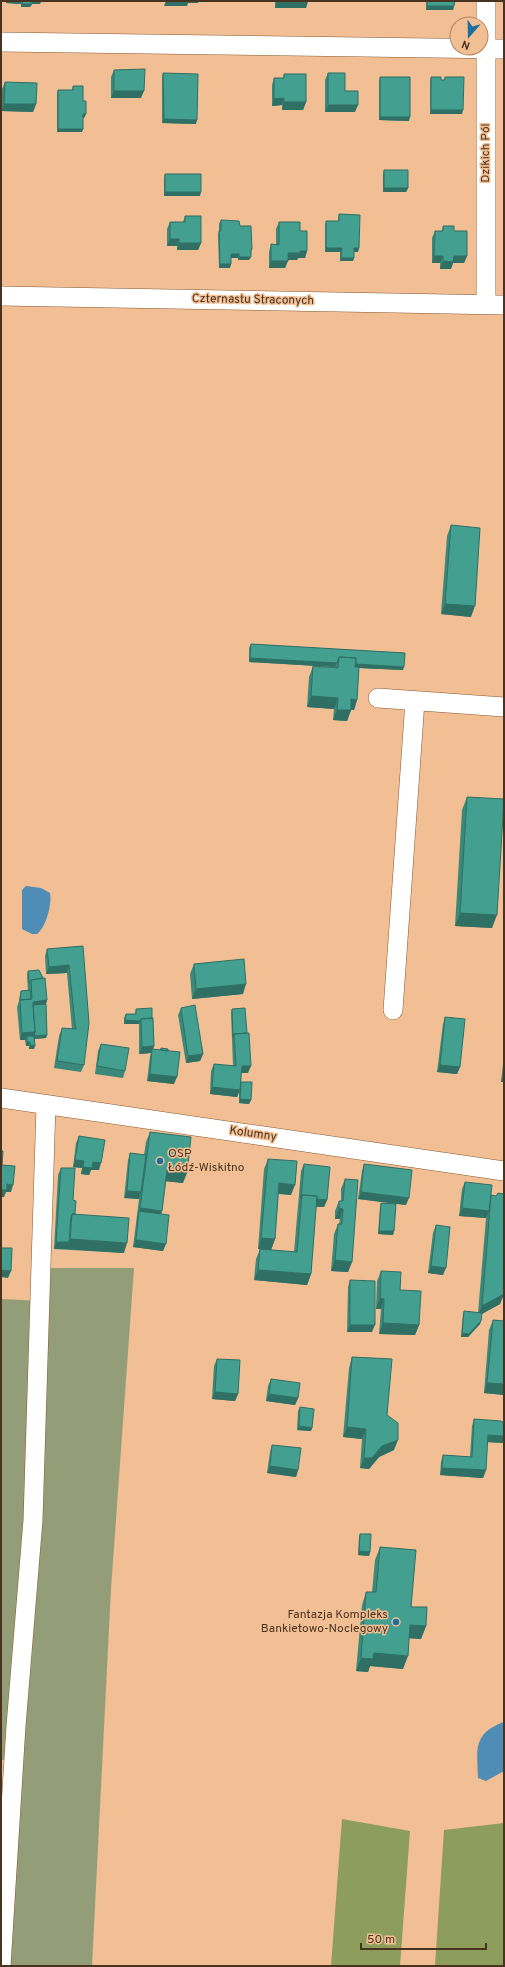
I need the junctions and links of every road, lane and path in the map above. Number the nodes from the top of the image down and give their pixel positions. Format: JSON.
{"nodes":[{"id":1,"x":486,"y":1,"type":"edge"},
{"id":2,"x":1,"y":42,"type":"edge"},
{"id":3,"x":495,"y":49,"type":"edge"},
{"id":4,"x":1,"y":296,"type":"edge"},
{"id":5,"x":495,"y":305,"type":"edge"},
{"id":6,"x":378,"y":698,"type":"dead end"},
{"id":7,"x":415,"y":700,"type":"junction"},
{"id":8,"x":504,"y":707,"type":"edge"},
{"id":9,"x":393,"y":1010,"type":"dead end"},
{"id":10,"x":1,"y":1098,"type":"edge"},
{"id":11,"x":46,"y":1106,"type":"junction"},
{"id":12,"x":504,"y":1171,"type":"edge"},
{"id":13,"x":1,"y":1966,"type":"edge"}],
"edges":[{"from":1,"to":3,"type":"street","name":"Dzikich Pól"},
{"from":2,"to":3,"type":"street"},
{"from":3,"to":5,"type":"street","name":"Dzikich Pól"},
{"from":4,"to":5,"type":"street","name":"Czternastu Straconych"},
{"from":6,"to":7,"type":"street"},
{"from":7,"to":8,"type":"street"},
{"from":7,"to":9,"type":"street"},
{"from":10,"to":11,"type":"street","name":"Kolumny"},
{"from":11,"to":12,"type":"street","name":"Kolumny"},
{"from":11,"to":13,"type":"street"}]}
